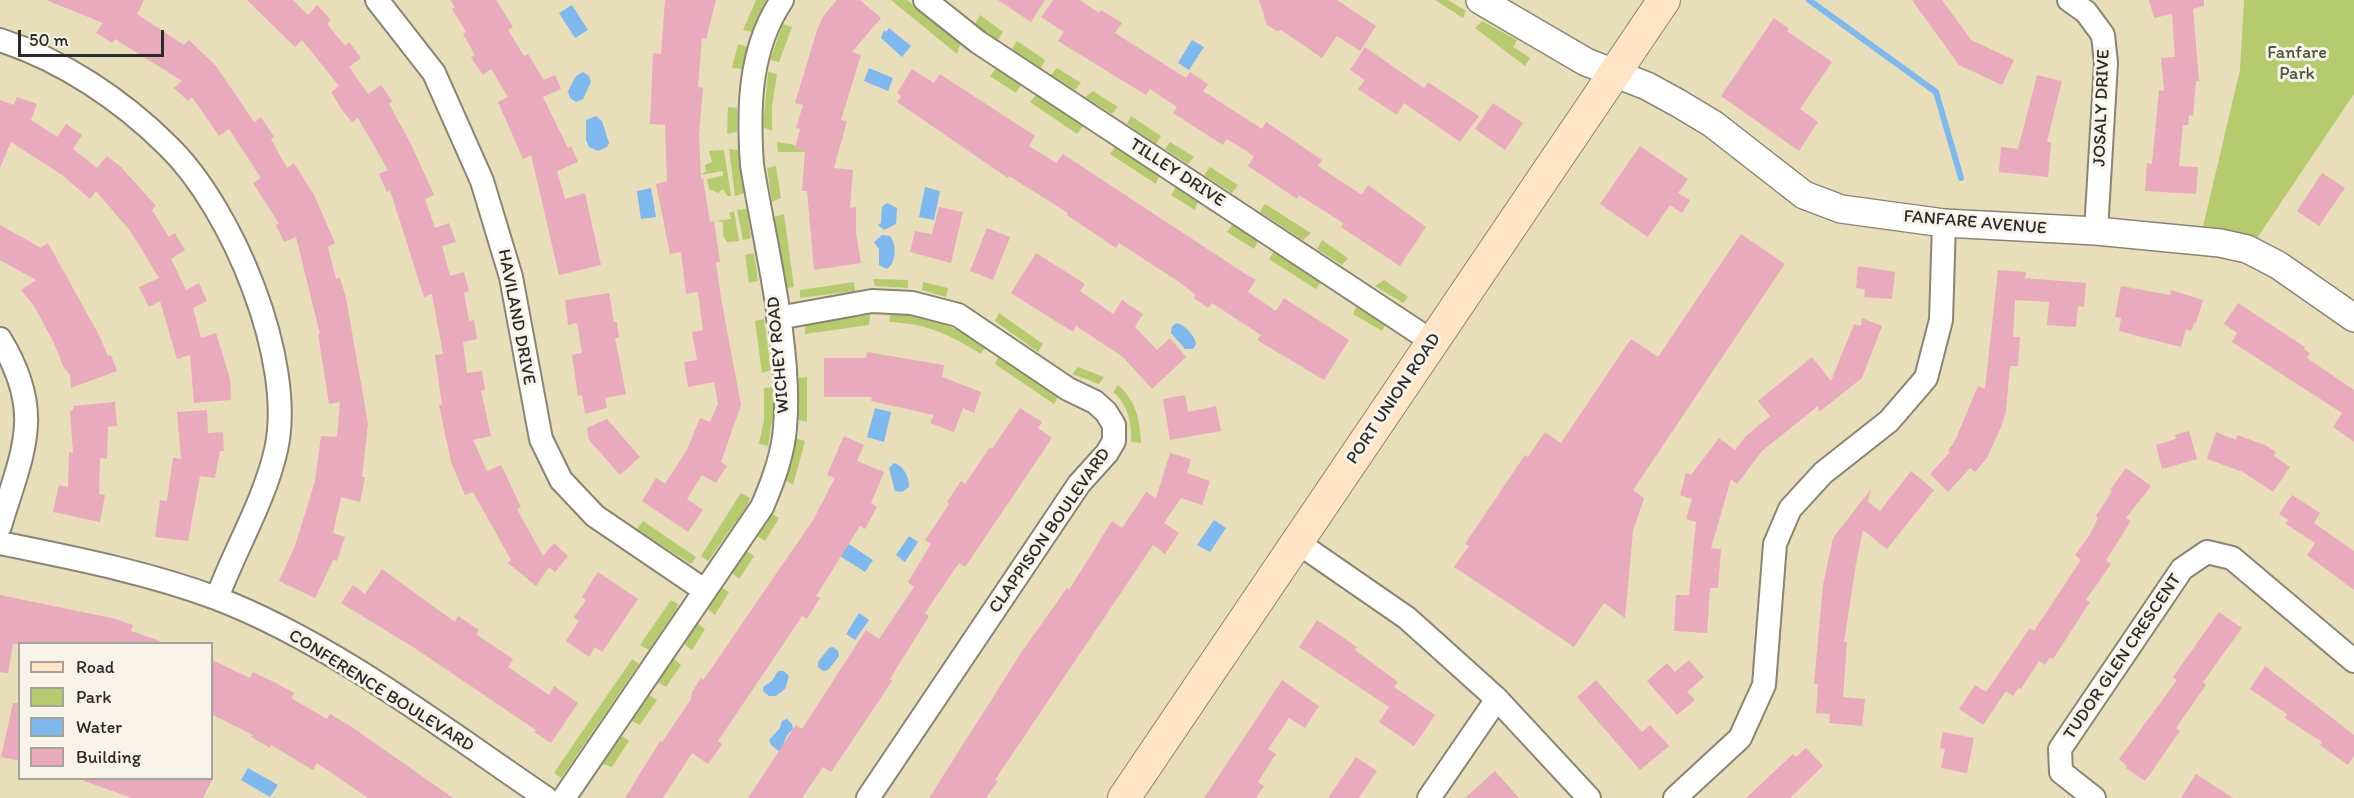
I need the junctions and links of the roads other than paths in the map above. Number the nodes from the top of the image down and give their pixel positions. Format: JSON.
{"nodes":[{"id":1,"x":377,"y":0,"type":"edge"},
{"id":2,"x":782,"y":0,"type":"edge"},
{"id":3,"x":925,"y":0,"type":"edge"},
{"id":4,"x":1480,"y":0,"type":"edge"},
{"id":5,"x":1664,"y":0,"type":"edge"},
{"id":6,"x":2069,"y":0,"type":"edge"},
{"id":7,"x":0,"y":40,"type":"edge"},
{"id":8,"x":1615,"y":71,"type":"junction"},
{"id":9,"x":1944,"y":223,"type":"junction"},
{"id":10,"x":2096,"y":231,"type":"junction"},
{"id":11,"x":778,"y":318,"type":"junction"},
{"id":12,"x":2354,"y":318,"type":"edge"},
{"id":13,"x":0,"y":339,"type":"edge"},
{"id":14,"x":1433,"y":342,"type":"junction"},
{"id":15,"x":0,"y":525,"type":"edge"},
{"id":16,"x":1297,"y":542,"type":"junction"},
{"id":17,"x":0,"y":543,"type":"edge"},
{"id":18,"x":704,"y":590,"type":"junction"},
{"id":19,"x":217,"y":598,"type":"junction"},
{"id":20,"x":2354,"y":661,"type":"edge"},
{"id":21,"x":1497,"y":699,"type":"junction"},
{"id":22,"x":546,"y":798,"type":"edge"},
{"id":23,"x":564,"y":798,"type":"edge"},
{"id":24,"x":868,"y":798,"type":"edge"},
{"id":25,"x":1124,"y":798,"type":"edge"},
{"id":26,"x":1429,"y":798,"type":"edge"},
{"id":27,"x":1589,"y":798,"type":"edge"},
{"id":28,"x":1675,"y":798,"type":"edge"},
{"id":29,"x":2094,"y":798,"type":"edge"}],
"edges":[{"from":1,"to":18,"type":"street","name":"HAVILAND DRIVE"},
{"from":2,"to":11,"type":"street","name":"WICHEY ROAD"},
{"from":3,"to":14,"type":"street","name":"TILLEY DRIVE"},
{"from":4,"to":8,"type":"street","name":"FANFARE AVENUE"},
{"from":5,"to":8,"type":"main road","name":"PORT UNION ROAD"},
{"from":6,"to":10,"type":"street","name":"JOSALY DRIVE"},
{"from":7,"to":19,"type":"street"},
{"from":8,"to":9,"type":"street","name":"FANFARE AVENUE"},
{"from":8,"to":14,"type":"main road","name":"PORT UNION ROAD"},
{"from":9,"to":10,"type":"street","name":"FANFARE AVENUE"},
{"from":9,"to":28,"type":"street"},
{"from":10,"to":12,"type":"street","name":"FANFARE AVENUE"},
{"from":11,"to":18,"type":"street","name":"WICHEY ROAD"},
{"from":11,"to":24,"type":"street","name":"CLAPPISON BOULEVARD"},
{"from":13,"to":15,"type":"street"},
{"from":14,"to":16,"type":"main road","name":"PORT UNION ROAD"},
{"from":16,"to":21,"type":"street"},
{"from":16,"to":25,"type":"main road","name":"PORT UNION ROAD"},
{"from":17,"to":19,"type":"street","name":"CONFERENCE BOULEVARD"},
{"from":18,"to":23,"type":"street","name":"WICHEY ROAD"},
{"from":19,"to":22,"type":"street","name":"CONFERENCE BOULEVARD"},
{"from":20,"to":29,"type":"street","name":"TUDOR GLEN CRESCENT"},
{"from":21,"to":26,"type":"street"},
{"from":21,"to":27,"type":"street"}]}
